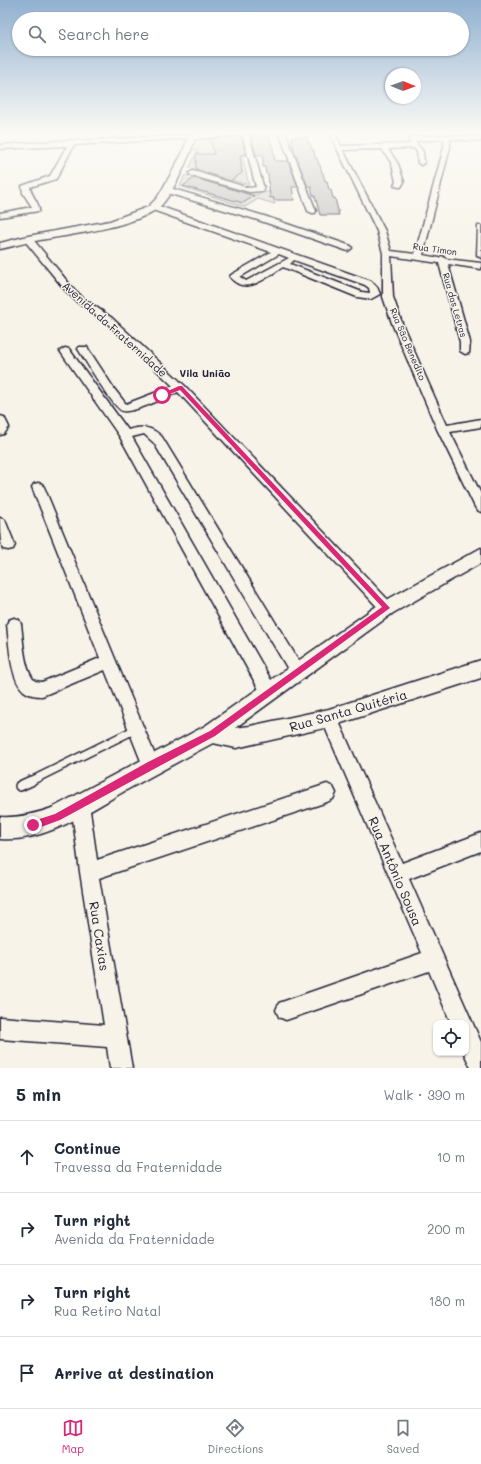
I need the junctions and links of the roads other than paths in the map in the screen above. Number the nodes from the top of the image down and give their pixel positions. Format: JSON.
{"nodes":[{"id":1,"x":38,"y":182,"type":"edge"},
{"id":2,"x":171,"y":182,"type":"edge"},
{"id":3,"x":222,"y":182,"type":"edge"},
{"id":4,"x":258,"y":182,"type":"edge"},
{"id":5,"x":301,"y":182,"type":"edge"},
{"id":6,"x":356,"y":182,"type":"edge"},
{"id":7,"x":400,"y":182,"type":"edge"},
{"id":8,"x":438,"y":182,"type":"edge"},
{"id":9,"x":398,"y":185,"type":"dead end"},
{"id":10,"x":167,"y":190,"type":"junction"},
{"id":11,"x":153,"y":207,"type":"junction"},
{"id":12,"x":312,"y":212,"type":"dead end"},
{"id":13,"x":0,"y":215,"type":"edge"},
{"id":14,"x":481,"y":228,"type":"edge"},
{"id":15,"x":28,"y":239,"type":"junction"},
{"id":16,"x":0,"y":246,"type":"edge"},
{"id":17,"x":348,"y":248,"type":"dead end"},
{"id":18,"x":278,"y":251,"type":"junction"},
{"id":19,"x":387,"y":253,"type":"junction"},
{"id":20,"x":481,"y":255,"type":"edge"},
{"id":21,"x":419,"y":256,"type":"junction"},
{"id":22,"x":295,"y":257,"type":"junction"},
{"id":23,"x":442,"y":259,"type":"junction"},
{"id":24,"x":283,"y":264,"type":"junction"},
{"id":25,"x":481,"y":266,"type":"edge"},
{"id":26,"x":83,"y":349,"type":"dead end"},
{"id":27,"x":65,"y":351,"type":"dead end"},
{"id":28,"x":466,"y":351,"type":"dead end"},
{"id":29,"x":180,"y":388,"type":"junction"},
{"id":30,"x":0,"y":420,"type":"edge"},
{"id":31,"x":481,"y":423,"type":"edge"},
{"id":32,"x":443,"y":429,"type":"junction"},
{"id":33,"x":0,"y":431,"type":"edge"},
{"id":34,"x":125,"y":434,"type":"junction"},
{"id":35,"x":38,"y":487,"type":"dead end"},
{"id":36,"x":481,"y":507,"type":"edge"},
{"id":37,"x":0,"y":523,"type":"edge"},
{"id":38,"x":8,"y":545,"type":"dead end"},
{"id":39,"x":481,"y":555,"type":"edge"},
{"id":40,"x":387,"y":608,"type":"junction"},
{"id":41,"x":14,"y":624,"type":"dead end"},
{"id":42,"x":109,"y":661,"type":"junction"},
{"id":43,"x":481,"y":669,"type":"edge"},
{"id":44,"x":297,"y":671,"type":"junction"},
{"id":45,"x":269,"y":692,"type":"junction"},
{"id":46,"x":329,"y":718,"type":"junction"},
{"id":47,"x":136,"y":729,"type":"junction"},
{"id":48,"x":212,"y":734,"type":"junction"},
{"id":49,"x":151,"y":765,"type":"junction"},
{"id":50,"x":20,"y":786,"type":"dead end"},
{"id":51,"x":327,"y":793,"type":"dead end"},
{"id":52,"x":80,"y":804,"type":"junction"},
{"id":53,"x":0,"y":828,"type":"edge"},
{"id":54,"x":481,"y":842,"type":"edge"},
{"id":55,"x":89,"y":872,"type":"junction"},
{"id":56,"x":398,"y":874,"type":"junction"},
{"id":57,"x":434,"y":958,"type":"junction"},
{"id":58,"x":286,"y":1010,"type":"dead end"},
{"id":59,"x":461,"y":1020,"type":"edge"},
{"id":60,"x":0,"y":1028,"type":"edge"},
{"id":61,"x":116,"y":1037,"type":"junction"},
{"id":62,"x":469,"y":1039,"type":"edge"},
{"id":63,"x":481,"y":1067,"type":"edge"},
{"id":64,"x":121,"y":1068,"type":"edge"}],
"edges":[{"from":1,"to":13,"type":"street"},
{"from":2,"to":10,"type":"street"},
{"from":3,"to":4,"type":"street"},
{"from":5,"to":12,"type":"street"},
{"from":6,"to":19,"type":"street","name":"Rua São Benedito"},
{"from":7,"to":9,"type":"street"},
{"from":8,"to":21,"type":"street"},
{"from":10,"to":11,"type":"street"},
{"from":10,"to":17,"type":"street"},
{"from":11,"to":15,"type":"street"},
{"from":11,"to":18,"type":"street"},
{"from":14,"to":20,"type":"street"},
{"from":15,"to":16,"type":"street"},
{"from":15,"to":29,"type":"street","name":"Avenida da Fraternidade"},
{"from":18,"to":22,"type":"street"},
{"from":18,"to":24,"type":"street"},
{"from":19,"to":21,"type":"street","name":"Rua Timon"},
{"from":19,"to":32,"type":"street","name":"Rua São Benedito"},
{"from":21,"to":23,"type":"street","name":"Rua Timon"},
{"from":22,"to":24,"type":"street"},
{"from":22,"to":24,"type":"street"},
{"from":23,"to":25,"type":"street","name":"Rua Timon"},
{"from":23,"to":28,"type":"street","name":"Rua das Letras"},
{"from":26,"to":29,"type":"street"},
{"from":27,"to":34,"type":"street"},
{"from":29,"to":40,"type":"street","name":"Avenida da Fraternidade"},
{"from":30,"to":33,"type":"street"},
{"from":31,"to":32,"type":"street"},
{"from":32,"to":36,"type":"street","name":"Rua São Benedito"},
{"from":34,"to":44,"type":"street"},
{"from":34,"to":45,"type":"street"},
{"from":35,"to":42,"type":"street"},
{"from":37,"to":38,"type":"street"},
{"from":39,"to":40,"type":"street"},
{"from":40,"to":44,"type":"street"},
{"from":41,"to":42,"type":"street"},
{"from":42,"to":47,"type":"street"},
{"from":43,"to":46,"type":"street","name":"Rua Santa Quitéria"},
{"from":44,"to":45,"type":"street"},
{"from":45,"to":48,"type":"street"},
{"from":46,"to":48,"type":"street","name":"Rua Santa Quitéria"},
{"from":46,"to":56,"type":"street","name":"Rua Antônio Sousa"},
{"from":47,"to":49,"type":"street"},
{"from":47,"to":50,"type":"lane"},
{"from":48,"to":49,"type":"street"},
{"from":49,"to":52,"type":"street"},
{"from":51,"to":55,"type":"street"},
{"from":52,"to":53,"type":"street"},
{"from":52,"to":55,"type":"street","name":"Rua Caxias"},
{"from":54,"to":56,"type":"street"},
{"from":55,"to":61,"type":"street","name":"Rua Caxias"},
{"from":56,"to":57,"type":"street","name":"Rua Antônio Sousa"},
{"from":57,"to":58,"type":"street"},
{"from":57,"to":59,"type":"street","name":"Rua Antônio Sousa"},
{"from":60,"to":61,"type":"street"},
{"from":61,"to":64,"type":"street","name":"Rua Caxias"},
{"from":62,"to":63,"type":"street"}]}
